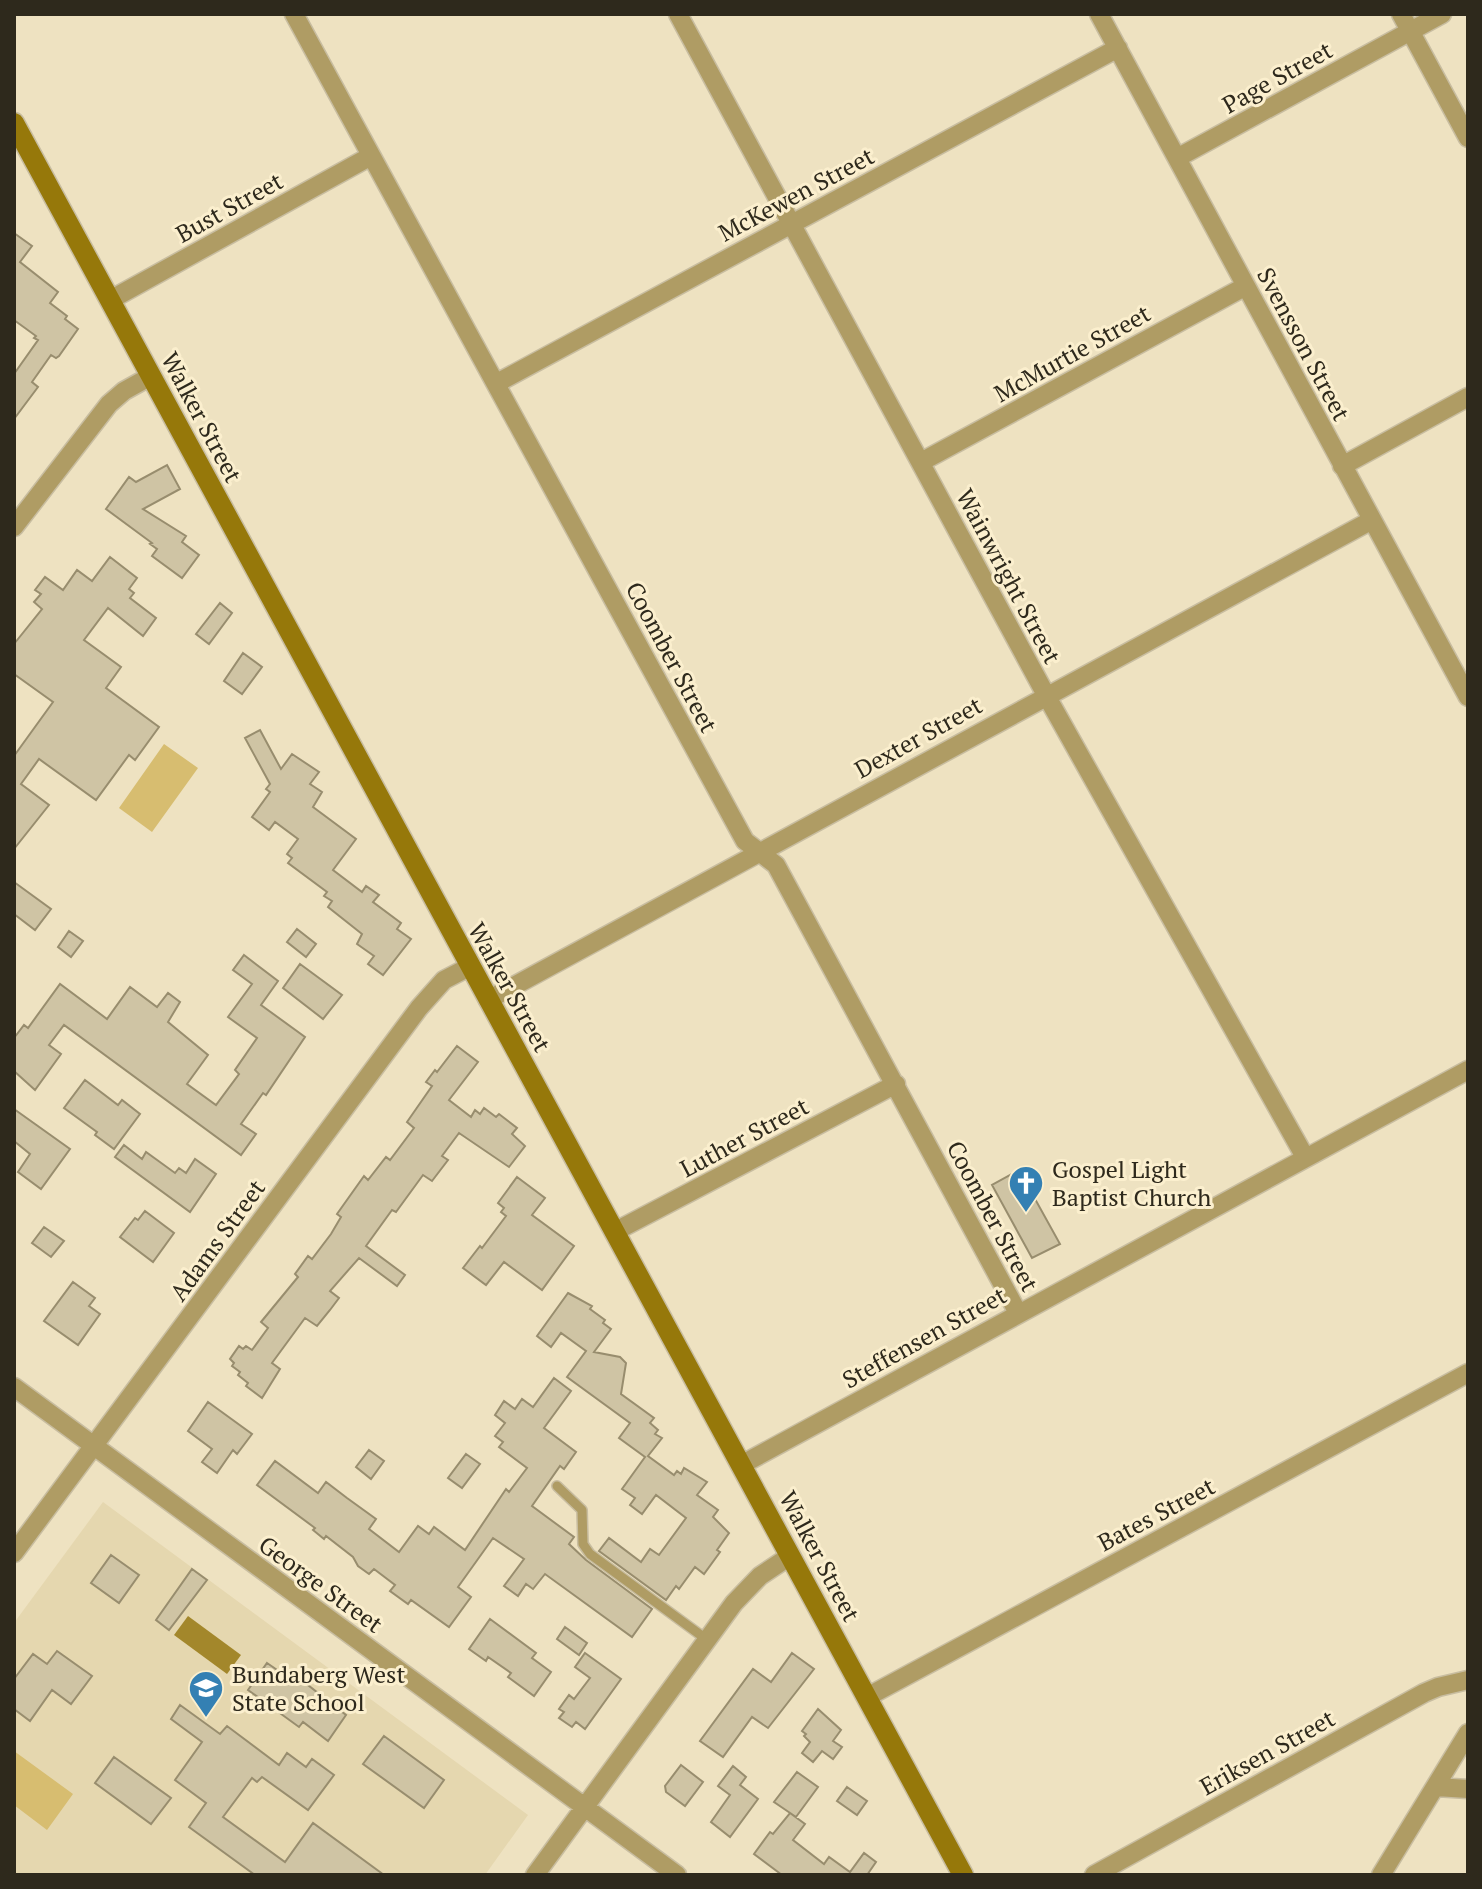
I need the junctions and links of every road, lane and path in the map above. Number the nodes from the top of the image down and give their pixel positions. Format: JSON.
{"nodes":[{"id":1,"x":294,"y":14,"type":"edge"},
{"id":2,"x":678,"y":14,"type":"edge"},
{"id":3,"x":1099,"y":14,"type":"edge"},
{"id":4,"x":1401,"y":14,"type":"edge"},
{"id":5,"x":1442,"y":14,"type":"edge"},
{"id":6,"x":1410,"y":31,"type":"junction"},
{"id":7,"x":1118,"y":48,"type":"junction"},
{"id":8,"x":14,"y":123,"type":"edge"},
{"id":9,"x":1468,"y":138,"type":"edge"},
{"id":10,"x":371,"y":156,"type":"junction"},
{"id":11,"x":1177,"y":158,"type":"junction"},
{"id":12,"x":791,"y":224,"type":"junction"},
{"id":13,"x":1246,"y":286,"type":"junction"},
{"id":14,"x":110,"y":300,"type":"junction"},
{"id":15,"x":151,"y":376,"type":"junction"},
{"id":16,"x":497,"y":383,"type":"junction"},
{"id":17,"x":1468,"y":397,"type":"edge"},
{"id":18,"x":921,"y":462,"type":"junction"},
{"id":19,"x":1342,"y":466,"type":"junction"},
{"id":20,"x":1372,"y":520,"type":"junction"},
{"id":21,"x":14,"y":527,"type":"edge"},
{"id":22,"x":1046,"y":695,"type":"junction"},
{"id":23,"x":1468,"y":697,"type":"edge"},
{"id":24,"x":758,"y":852,"type":"junction"},
{"id":25,"x":469,"y":967,"type":"junction"},
{"id":26,"x":488,"y":1000,"type":"junction"},
{"id":27,"x":1468,"y":1070,"type":"edge"},
{"id":28,"x":896,"y":1084,"type":"junction"},
{"id":29,"x":1305,"y":1157,"type":"junction"},
{"id":30,"x":614,"y":1232,"type":"junction"},
{"id":31,"x":1018,"y":1313,"type":"junction"},
{"id":32,"x":1468,"y":1373,"type":"edge"},
{"id":33,"x":14,"y":1387,"type":"edge"},
{"id":34,"x":93,"y":1446,"type":"junction"},
{"id":35,"x":741,"y":1465,"type":"junction"},
{"id":36,"x":557,"y":1486,"type":"dead end"},
{"id":37,"x":14,"y":1553,"type":"edge"},
{"id":38,"x":790,"y":1556,"type":"junction"},
{"id":39,"x":706,"y":1639,"type":"junction"},
{"id":40,"x":1468,"y":1680,"type":"edge"},
{"id":41,"x":867,"y":1697,"type":"junction"},
{"id":42,"x":1468,"y":1733,"type":"edge"},
{"id":43,"x":1436,"y":1787,"type":"junction"},
{"id":44,"x":1468,"y":1789,"type":"edge"},
{"id":45,"x":585,"y":1808,"type":"junction"},
{"id":46,"x":535,"y":1875,"type":"edge"},
{"id":47,"x":677,"y":1875,"type":"edge"},
{"id":48,"x":963,"y":1875,"type":"edge"},
{"id":49,"x":1094,"y":1875,"type":"edge"},
{"id":50,"x":1381,"y":1875,"type":"edge"}],
"edges":[{"from":1,"to":10,"type":"street","name":"Coomber Street"},
{"from":2,"to":12,"type":"street","name":"Wainwright Street"},
{"from":3,"to":7,"type":"street","name":"Svensson Street"},
{"from":4,"to":6,"type":"street"},
{"from":5,"to":6,"type":"street","name":"Page Street"},
{"from":6,"to":9,"type":"street"},
{"from":6,"to":11,"type":"street","name":"Page Street"},
{"from":7,"to":11,"type":"street","name":"Svensson Street"},
{"from":7,"to":12,"type":"street","name":"McKewen Street"},
{"from":8,"to":14,"type":"main road","name":"Walker Street"},
{"from":10,"to":14,"type":"street","name":"Bust Street"},
{"from":10,"to":16,"type":"street","name":"Coomber Street"},
{"from":11,"to":13,"type":"street","name":"Svensson Street"},
{"from":12,"to":16,"type":"street","name":"McKewen Street"},
{"from":12,"to":18,"type":"street","name":"Wainwright Street"},
{"from":13,"to":18,"type":"street","name":"McMurtie Street"},
{"from":13,"to":19,"type":"street","name":"Svensson Street"},
{"from":14,"to":15,"type":"main road","name":"Walker Street"},
{"from":15,"to":21,"type":"street"},
{"from":15,"to":25,"type":"main road","name":"Walker Street"},
{"from":16,"to":24,"type":"street","name":"Coomber Street"},
{"from":17,"to":19,"type":"street"},
{"from":18,"to":22,"type":"street","name":"Wainwright Street"},
{"from":19,"to":20,"type":"street","name":"Svensson Street"},
{"from":20,"to":22,"type":"street","name":"Dexter Street"},
{"from":20,"to":23,"type":"street","name":"Svensson Street"},
{"from":22,"to":24,"type":"street","name":"Dexter Street"},
{"from":22,"to":29,"type":"street","name":"Wainwright Street"},
{"from":24,"to":26,"type":"street","name":"Dexter Street"},
{"from":24,"to":28,"type":"street","name":"Coomber Street"},
{"from":25,"to":26,"type":"main road","name":"Walker Street"},
{"from":25,"to":34,"type":"street","name":"Adams Street"},
{"from":26,"to":30,"type":"main road","name":"Walker Street"},
{"from":27,"to":29,"type":"street","name":"Steffensen Street"},
{"from":28,"to":30,"type":"street","name":"Luther Street"},
{"from":28,"to":31,"type":"street","name":"Coomber Street"},
{"from":29,"to":31,"type":"street","name":"Steffensen Street"},
{"from":30,"to":35,"type":"main road","name":"Walker Street"},
{"from":31,"to":35,"type":"street","name":"Steffensen Street"},
{"from":32,"to":41,"type":"street","name":"Bates Street"},
{"from":33,"to":34,"type":"street","name":"George Street"},
{"from":34,"to":37,"type":"street","name":"Adams Street"},
{"from":34,"to":45,"type":"street","name":"George Street"},
{"from":35,"to":38,"type":"main road","name":"Walker Street"},
{"from":36,"to":39,"type":"lane"},
{"from":38,"to":39,"type":"street"},
{"from":38,"to":41,"type":"main road","name":"Walker Street"},
{"from":39,"to":45,"type":"street"},
{"from":40,"to":49,"type":"street","name":"Eriksen Street"},
{"from":41,"to":48,"type":"main road","name":"Walker Street"},
{"from":42,"to":43,"type":"street"},
{"from":43,"to":44,"type":"street"},
{"from":43,"to":50,"type":"street"},
{"from":45,"to":46,"type":"street"},
{"from":45,"to":47,"type":"street","name":"George Street"}]}
